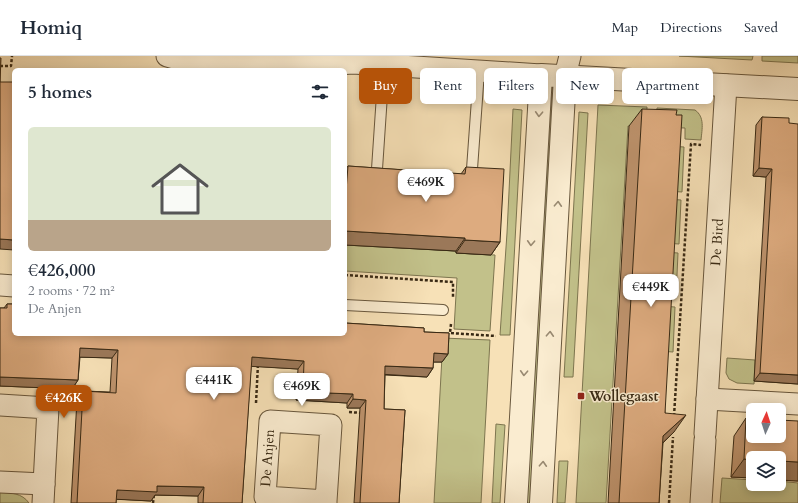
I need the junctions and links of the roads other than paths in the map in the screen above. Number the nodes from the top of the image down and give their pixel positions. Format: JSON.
{"nodes":[{"id":1,"x":167,"y":56,"type":"edge"},
{"id":2,"x":387,"y":62,"type":"edge"},
{"id":3,"x":322,"y":64,"type":"edge"},
{"id":4,"x":568,"y":66,"type":"edge"},
{"id":5,"x":479,"y":71,"type":"junction"},
{"id":6,"x":484,"y":71,"type":"edge"},
{"id":7,"x":548,"y":73,"type":"edge"},
{"id":8,"x":726,"y":85,"type":"junction"},
{"id":9,"x":798,"y":89,"type":"edge"},
{"id":10,"x":539,"y":104,"type":"edge"},
{"id":11,"x":472,"y":169,"type":"edge"},
{"id":12,"x":377,"y":170,"type":"edge"},
{"id":13,"x":0,"y":285,"type":"edge"},
{"id":14,"x":12,"y":286,"type":"edge"},
{"id":15,"x":347,"y":305,"type":"edge"},
{"id":16,"x":443,"y":310,"type":"dead end"},
{"id":17,"x":707,"y":399,"type":"junction"},
{"id":18,"x":798,"y":404,"type":"edge"},
{"id":19,"x":0,"y":405,"type":"edge"},
{"id":20,"x":0,"y":482,"type":"edge"},
{"id":21,"x":44,"y":493,"type":"edge"},
{"id":22,"x":326,"y":502,"type":"edge"},
{"id":23,"x":516,"y":503,"type":"edge"},
{"id":24,"x":541,"y":503,"type":"edge"},
{"id":25,"x":702,"y":503,"type":"edge"}],
"edges":[{"from":1,"to":3,"type":"street"},
{"from":2,"to":3,"type":"street"},
{"from":2,"to":5,"type":"street"},
{"from":2,"to":12,"type":"lane"},
{"from":4,"to":7,"type":"street"},
{"from":4,"to":8,"type":"street"},
{"from":24,"to":4,"type":"street","one_way":true},
{"from":5,"to":6,"type":"street"},
{"from":5,"to":11,"type":"lane"},
{"from":8,"to":9,"type":"street"},
{"from":8,"to":17,"type":"street","name":"De Bird"},
{"from":10,"to":23,"type":"street","one_way":true},
{"from":13,"to":14,"type":"street"},
{"from":15,"to":16,"type":"lane"},
{"from":17,"to":18,"type":"street"},
{"from":17,"to":25,"type":"street","name":"De Bird"},
{"from":19,"to":21,"type":"street"},
{"from":20,"to":21,"type":"street"},
{"from":22,"to":22,"type":"street","name":"De Anjen"}]}
